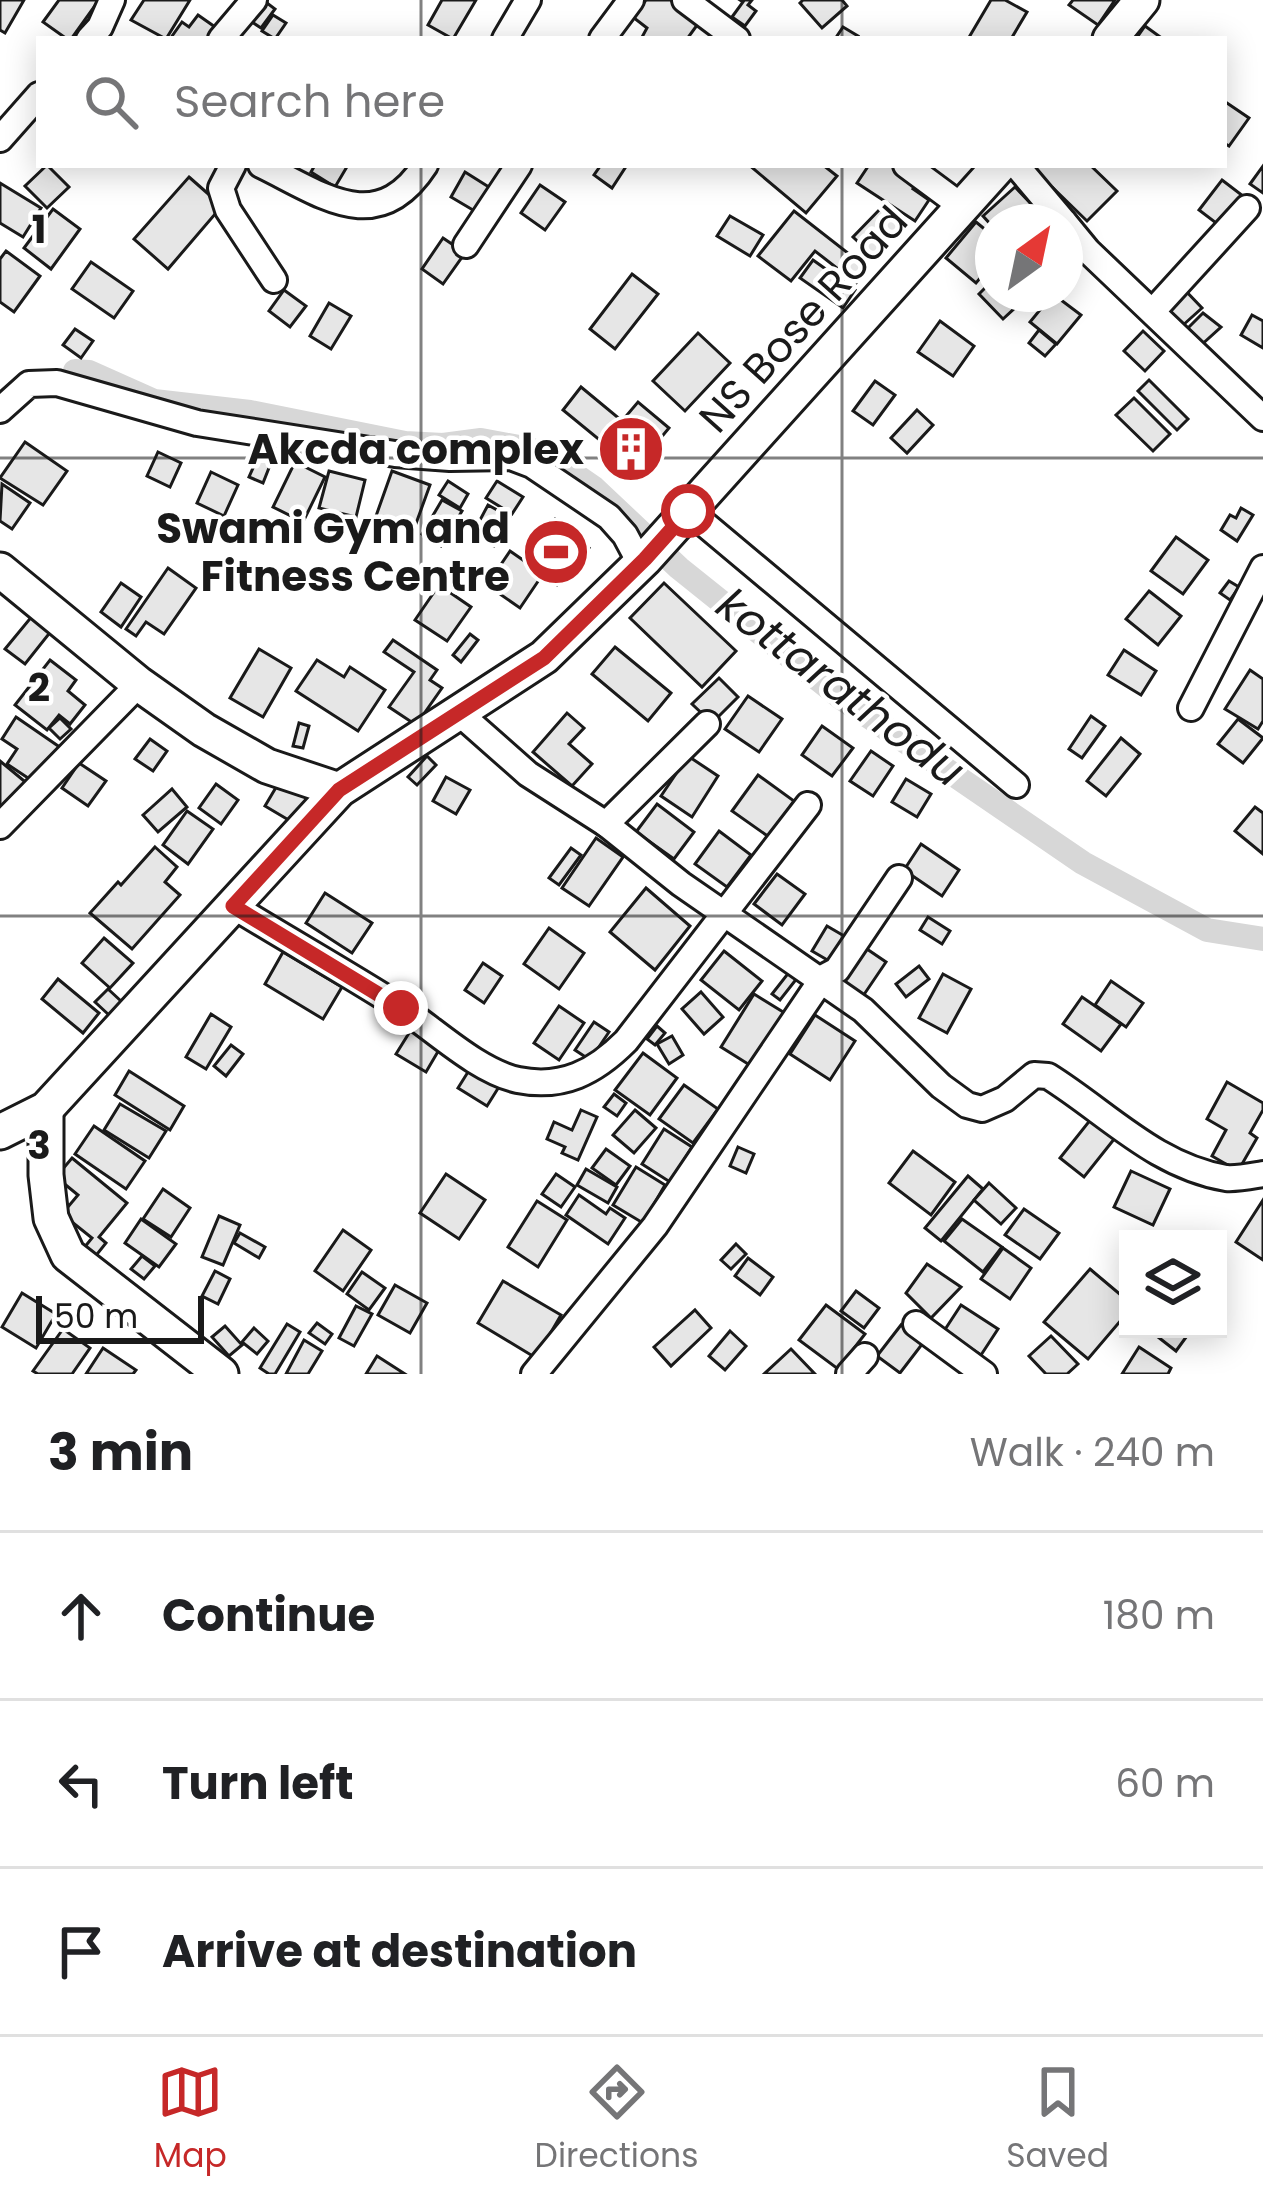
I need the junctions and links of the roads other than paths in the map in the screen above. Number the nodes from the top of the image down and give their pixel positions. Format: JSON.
{"nodes":[{"id":1,"x":112,"y":0,"type":"edge"},
{"id":2,"x":254,"y":0,"type":"edge"},
{"id":3,"x":528,"y":0,"type":"edge"},
{"id":4,"x":631,"y":0,"type":"edge"},
{"id":5,"x":685,"y":0,"type":"edge"},
{"id":6,"x":1142,"y":0,"type":"edge"},
{"id":7,"x":100,"y":35,"type":"edge"},
{"id":8,"x":224,"y":36,"type":"edge"},
{"id":9,"x":507,"y":36,"type":"edge"},
{"id":10,"x":604,"y":36,"type":"edge"},
{"id":11,"x":733,"y":36,"type":"edge"},
{"id":12,"x":1113,"y":36,"type":"edge"},
{"id":13,"x":36,"y":98,"type":"edge"},
{"id":14,"x":0,"y":139,"type":"edge"},
{"id":15,"x":231,"y":168,"type":"edge"},
{"id":16,"x":268,"y":168,"type":"edge"},
{"id":17,"x":422,"y":168,"type":"edge"},
{"id":18,"x":517,"y":168,"type":"edge"},
{"id":19,"x":910,"y":168,"type":"edge"},
{"id":20,"x":997,"y":168,"type":"edge"},
{"id":21,"x":1019,"y":168,"type":"edge"},
{"id":22,"x":1050,"y":204,"type":"edge"},
{"id":23,"x":964,"y":208,"type":"junction"},
{"id":24,"x":1247,"y":208,"type":"dead end"},
{"id":25,"x":466,"y":245,"type":"dead end"},
{"id":26,"x":1083,"y":245,"type":"edge"},
{"id":27,"x":274,"y":280,"type":"dead end"},
{"id":28,"x":1153,"y":311,"type":"junction"},
{"id":29,"x":0,"y":410,"type":"edge"},
{"id":30,"x":1263,"y":418,"type":"edge"},
{"id":31,"x":679,"y":521,"type":"junction"},
{"id":32,"x":643,"y":561,"type":"junction"},
{"id":33,"x":1263,"y":568,"type":"edge"},
{"id":34,"x":0,"y":570,"type":"edge"},
{"id":35,"x":140,"y":684,"type":"junction"},
{"id":36,"x":1190,"y":708,"type":"dead end"},
{"id":37,"x":459,"y":713,"type":"junction"},
{"id":38,"x":707,"y":724,"type":"dead end"},
{"id":39,"x":1016,"y":785,"type":"dead end"},
{"id":40,"x":339,"y":790,"type":"junction"},
{"id":41,"x":808,"y":806,"type":"dead end"},
{"id":42,"x":606,"y":824,"type":"junction"},
{"id":43,"x":0,"y":826,"type":"edge"},
{"id":44,"x":899,"y":878,"type":"dead end"},
{"id":45,"x":233,"y":906,"type":"junction"},
{"id":46,"x":724,"y":912,"type":"junction"},
{"id":47,"x":819,"y":981,"type":"junction"},
{"id":48,"x":46,"y":1109,"type":"junction"},
{"id":49,"x":0,"y":1132,"type":"edge"},
{"id":50,"x":1263,"y":1174,"type":"edge"},
{"id":51,"x":916,"y":1324,"type":"dead end"},
{"id":52,"x":220,"y":1374,"type":"edge"},
{"id":53,"x":534,"y":1374,"type":"edge"},
{"id":54,"x":984,"y":1374,"type":"edge"}],
"edges":[{"from":1,"to":7,"type":"street"},
{"from":2,"to":8,"type":"street"},
{"from":3,"to":9,"type":"street"},
{"from":4,"to":10,"type":"street"},
{"from":5,"to":11,"type":"street"},
{"from":6,"to":12,"type":"main road"},
{"from":13,"to":14,"type":"street"},
{"from":15,"to":27,"type":"street"},
{"from":16,"to":17,"type":"street"},
{"from":18,"to":25,"type":"street"},
{"from":19,"to":23,"type":"street"},
{"from":20,"to":23,"type":"main road","name":"NS Bose Road"},
{"from":21,"to":22,"type":"street"},
{"from":23,"to":31,"type":"main road","name":"NS Bose Road"},
{"from":24,"to":28,"type":"street"},
{"from":26,"to":28,"type":"street"},
{"from":28,"to":30,"type":"street"},
{"from":29,"to":32,"type":"street"},
{"from":31,"to":32,"type":"main road","name":"NS Bose Road"},
{"from":31,"to":39,"type":"street"},
{"from":32,"to":37,"type":"main road","name":"NS Bose Road"},
{"from":33,"to":36,"type":"street"},
{"from":34,"to":35,"type":"main road"},
{"from":35,"to":40,"type":"main road"},
{"from":35,"to":43,"type":"street"},
{"from":37,"to":40,"type":"main road","name":"NS Bose Road"},
{"from":37,"to":42,"type":"street"},
{"from":38,"to":42,"type":"street"},
{"from":40,"to":45,"type":"main road","name":"NS Bose Road"},
{"from":41,"to":46,"type":"street"},
{"from":42,"to":46,"type":"street"},
{"from":44,"to":47,"type":"street"},
{"from":45,"to":46,"type":"street"},
{"from":45,"to":48,"type":"main road","name":"NS Bose Road"},
{"from":46,"to":47,"type":"street"},
{"from":47,"to":50,"type":"street"},
{"from":47,"to":53,"type":"street"},
{"from":48,"to":49,"type":"main road"},
{"from":48,"to":52,"type":"main road"},
{"from":51,"to":54,"type":"street"}]}
